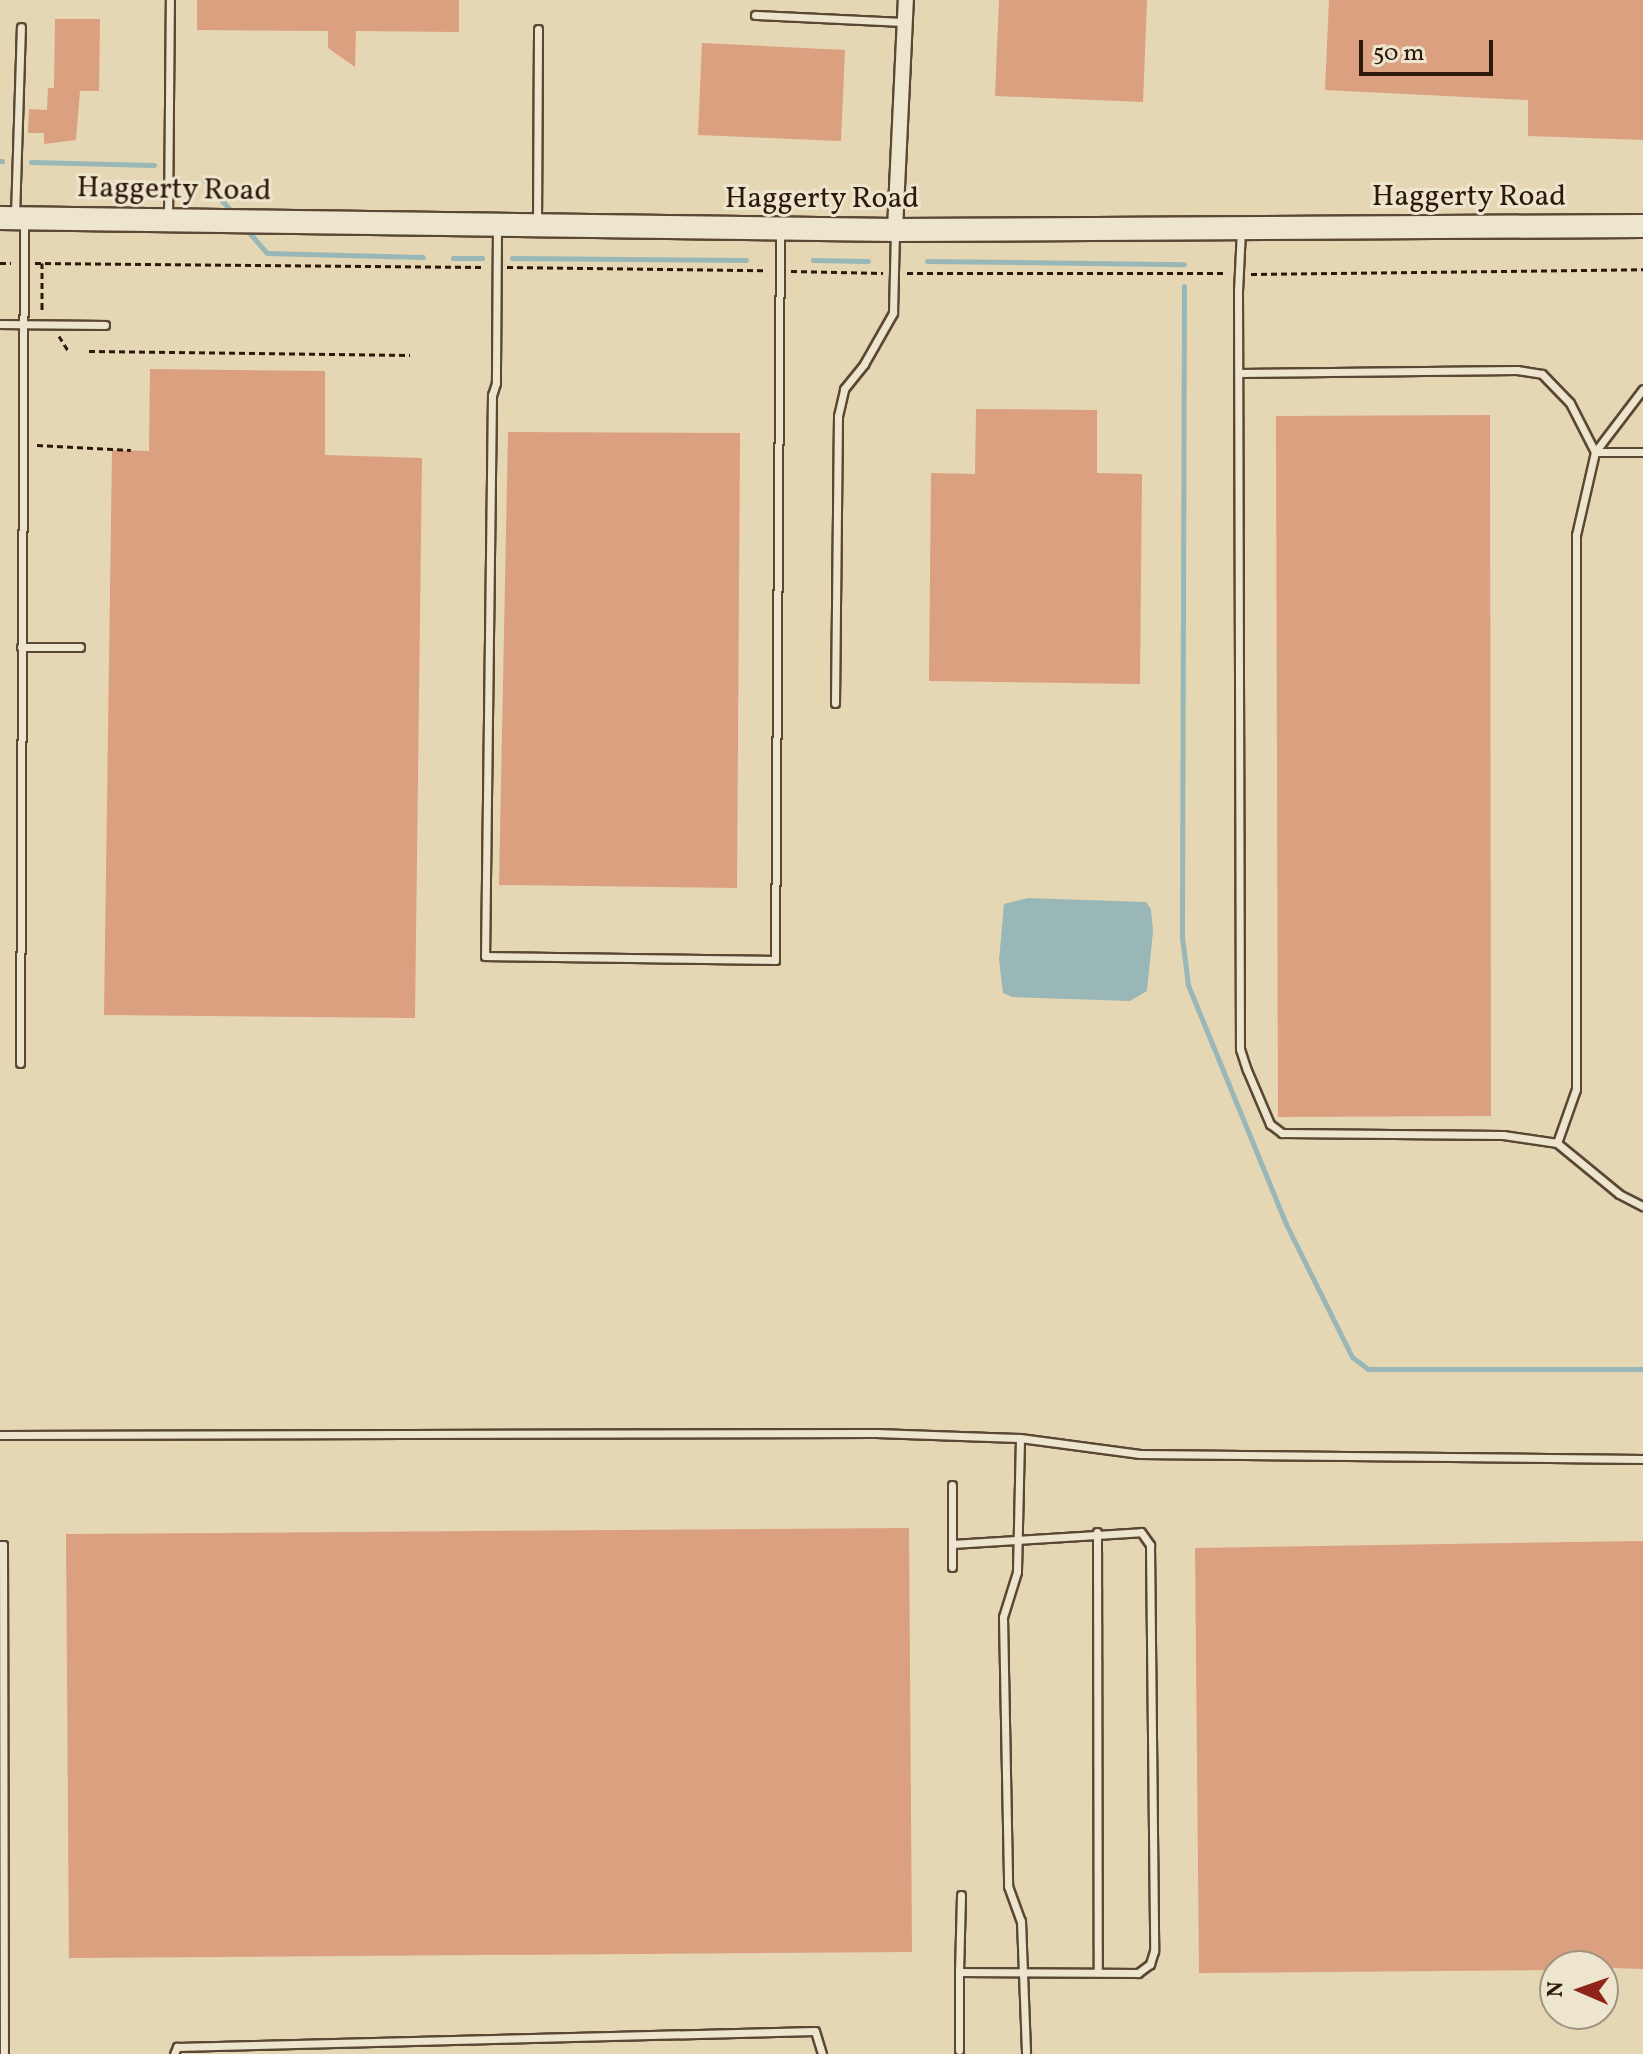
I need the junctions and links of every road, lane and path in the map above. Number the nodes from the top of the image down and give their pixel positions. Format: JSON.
{"nodes":[{"id":1,"x":170,"y":0,"type":"edge"},
{"id":2,"x":906,"y":0,"type":"edge"},
{"id":3,"x":755,"y":15,"type":"dead end"},
{"id":4,"x":905,"y":22,"type":"junction"},
{"id":5,"x":21,"y":27,"type":"dead end"},
{"id":6,"x":538,"y":29,"type":"dead end"},
{"id":7,"x":13,"y":219,"type":"edge"},
{"id":8,"x":168,"y":220,"type":"junction"},
{"id":9,"x":498,"y":226,"type":"junction"},
{"id":10,"x":537,"y":226,"type":"junction"},
{"id":11,"x":1643,"y":226,"type":"edge"},
{"id":12,"x":1241,"y":228,"type":"junction"},
{"id":13,"x":780,"y":229,"type":"junction"},
{"id":14,"x":895,"y":230,"type":"junction"},
{"id":15,"x":497,"y":267,"type":"junction"},
{"id":16,"x":1643,"y":269,"type":"edge"},
{"id":17,"x":779,"y":271,"type":"junction"},
{"id":18,"x":885,"y":273,"type":"dead end"},
{"id":19,"x":909,"y":273,"type":"dead end"},
{"id":20,"x":1239,"y":274,"type":"junction"},
{"id":21,"x":42,"y":312,"type":"dead end"},
{"id":22,"x":0,"y":324,"type":"edge"},
{"id":23,"x":23,"y":324,"type":"junction"},
{"id":24,"x":105,"y":325,"type":"dead end"},
{"id":25,"x":51,"y":334,"type":"dead end"},
{"id":26,"x":89,"y":351,"type":"dead end"},
{"id":27,"x":69,"y":352,"type":"dead end"},
{"id":28,"x":410,"y":355,"type":"dead end"},
{"id":29,"x":1239,"y":373,"type":"junction"},
{"id":30,"x":1643,"y":389,"type":"edge"},
{"id":31,"x":37,"y":445,"type":"dead end"},
{"id":32,"x":131,"y":450,"type":"dead end"},
{"id":33,"x":1595,"y":452,"type":"junction"},
{"id":34,"x":1643,"y":452,"type":"edge"},
{"id":35,"x":21,"y":647,"type":"junction"},
{"id":36,"x":80,"y":647,"type":"dead end"},
{"id":37,"x":835,"y":703,"type":"dead end"},
{"id":38,"x":20,"y":1063,"type":"dead end"},
{"id":39,"x":1557,"y":1143,"type":"junction"},
{"id":40,"x":1643,"y":1206,"type":"edge"},
{"id":41,"x":0,"y":1435,"type":"edge"},
{"id":42,"x":1020,"y":1438,"type":"junction"},
{"id":43,"x":1643,"y":1459,"type":"edge"},
{"id":44,"x":952,"y":1485,"type":"dead end"},
{"id":45,"x":1097,"y":1532,"type":"junction"},
{"id":46,"x":1018,"y":1542,"type":"junction"},
{"id":47,"x":952,"y":1544,"type":"junction"},
{"id":48,"x":0,"y":1545,"type":"edge"},
{"id":49,"x":952,"y":1567,"type":"dead end"},
{"id":50,"x":961,"y":1895,"type":"dead end"},
{"id":51,"x":2,"y":1942,"type":"edge"},
{"id":52,"x":1024,"y":1971,"type":"junction"},
{"id":53,"x":959,"y":1972,"type":"junction"},
{"id":54,"x":1098,"y":1972,"type":"junction"},
{"id":55,"x":959,"y":2050,"type":"dead end"},
{"id":56,"x":4,"y":2054,"type":"edge"},
{"id":57,"x":174,"y":2054,"type":"edge"},
{"id":58,"x":822,"y":2054,"type":"edge"},
{"id":59,"x":1026,"y":2054,"type":"edge"}],
"edges":[{"from":1,"to":8,"type":"lane"},
{"from":2,"to":4,"type":"street"},
{"from":3,"to":4,"type":"lane"},
{"from":4,"to":14,"type":"street"},
{"from":5,"to":7,"type":"lane"},
{"from":6,"to":10,"type":"lane"},
{"from":7,"to":8,"type":"main road","name":"Haggerty Road"},
{"from":7,"to":23,"type":"lane"},
{"from":8,"to":9,"type":"main road","name":"Haggerty Road"},
{"from":9,"to":10,"type":"main road","name":"Haggerty Road"},
{"from":9,"to":15,"type":"lane"},
{"from":10,"to":13,"type":"main road","name":"Haggerty Road"},
{"from":11,"to":12,"type":"main road","name":"Haggerty Road"},
{"from":12,"to":14,"type":"main road","name":"Haggerty Road"},
{"from":12,"to":20,"type":"lane"},
{"from":13,"to":14,"type":"main road","name":"Haggerty Road"},
{"from":13,"to":17,"type":"lane"},
{"from":14,"to":37,"type":"lane"},
{"from":15,"to":17,"type":"path"},
{"from":15,"to":17,"type":"lane"},
{"from":15,"to":21,"type":"path"},
{"from":16,"to":20,"type":"path"},
{"from":17,"to":18,"type":"path"},
{"from":19,"to":20,"type":"path"},
{"from":20,"to":29,"type":"lane"},
{"from":22,"to":23,"type":"lane"},
{"from":23,"to":24,"type":"lane"},
{"from":23,"to":35,"type":"lane"},
{"from":25,"to":27,"type":"path"},
{"from":26,"to":28,"type":"path"},
{"from":29,"to":33,"type":"lane"},
{"from":29,"to":39,"type":"lane"},
{"from":30,"to":33,"type":"lane"},
{"from":31,"to":32,"type":"path"},
{"from":33,"to":34,"type":"lane"},
{"from":33,"to":39,"type":"lane"},
{"from":35,"to":36,"type":"lane"},
{"from":35,"to":38,"type":"lane"},
{"from":39,"to":40,"type":"lane"},
{"from":41,"to":42,"type":"lane"},
{"from":42,"to":43,"type":"lane"},
{"from":42,"to":46,"type":"lane"},
{"from":44,"to":47,"type":"lane"},
{"from":45,"to":46,"type":"lane"},
{"from":45,"to":54,"type":"lane"},
{"from":45,"to":54,"type":"lane"},
{"from":46,"to":47,"type":"lane"},
{"from":46,"to":52,"type":"lane"},
{"from":47,"to":49,"type":"lane"},
{"from":48,"to":51,"type":"lane"},
{"from":50,"to":53,"type":"lane"},
{"from":51,"to":56,"type":"lane"},
{"from":52,"to":53,"type":"lane"},
{"from":52,"to":54,"type":"lane"},
{"from":52,"to":59,"type":"lane"},
{"from":53,"to":55,"type":"lane"},
{"from":57,"to":58,"type":"lane"}]}
